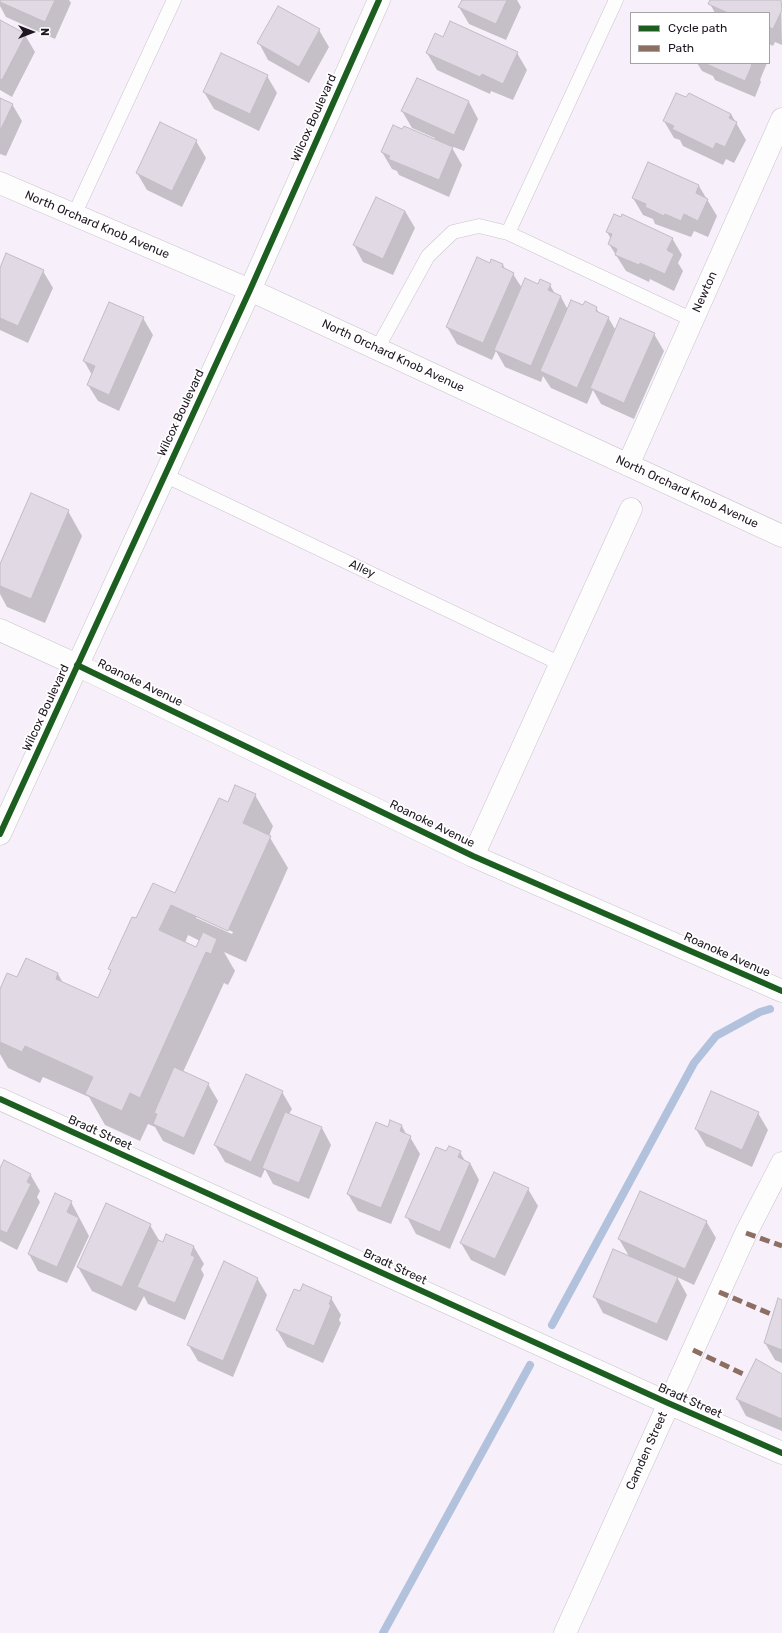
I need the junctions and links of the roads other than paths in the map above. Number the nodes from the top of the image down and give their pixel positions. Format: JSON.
{"nodes":[{"id":1,"x":174,"y":0,"type":"edge"},
{"id":2,"x":379,"y":0,"type":"edge"},
{"id":3,"x":616,"y":0,"type":"edge"},
{"id":4,"x":782,"y":119,"type":"edge"},
{"id":5,"x":0,"y":183,"type":"edge"},
{"id":6,"x":74,"y":215,"type":"junction"},
{"id":7,"x":508,"y":233,"type":"junction"},
{"id":8,"x":250,"y":290,"type":"junction"},
{"id":9,"x":693,"y":320,"type":"junction"},
{"id":10,"x":377,"y":349,"type":"junction"},
{"id":11,"x":628,"y":465,"type":"junction"},
{"id":12,"x":164,"y":475,"type":"junction"},
{"id":13,"x":631,"y":509,"type":"dead end"},
{"id":14,"x":782,"y":536,"type":"edge"},
{"id":15,"x":0,"y":630,"type":"edge"},
{"id":16,"x":561,"y":664,"type":"junction"},
{"id":17,"x":77,"y":665,"type":"junction"},
{"id":18,"x":0,"y":834,"type":"edge"},
{"id":19,"x":473,"y":856,"type":"junction"},
{"id":20,"x":782,"y":991,"type":"edge"},
{"id":21,"x":0,"y":1099,"type":"edge"},
{"id":22,"x":782,"y":1163,"type":"edge"},
{"id":23,"x":668,"y":1403,"type":"junction"},
{"id":24,"x":782,"y":1453,"type":"edge"},
{"id":25,"x":565,"y":1633,"type":"edge"}],
"edges":[{"from":1,"to":6,"type":"lane"},
{"from":2,"to":8,"type":"street","name":"Wilcox Boulevard"},
{"from":3,"to":7,"type":"lane"},
{"from":4,"to":9,"type":"street","name":"Newton"},
{"from":5,"to":6,"type":"street","name":"North Orchard Knob Avenue"},
{"from":6,"to":8,"type":"street","name":"North Orchard Knob Avenue"},
{"from":7,"to":9,"type":"lane"},
{"from":7,"to":10,"type":"lane"},
{"from":8,"to":10,"type":"street","name":"North Orchard Knob Avenue"},
{"from":8,"to":12,"type":"street","name":"Wilcox Boulevard"},
{"from":9,"to":11,"type":"street","name":"Newton"},
{"from":10,"to":11,"type":"street","name":"North Orchard Knob Avenue"},
{"from":11,"to":14,"type":"street","name":"North Orchard Knob Avenue"},
{"from":12,"to":16,"type":"lane","name":"Alley"},
{"from":12,"to":17,"type":"street","name":"Wilcox Boulevard"},
{"from":13,"to":16,"type":"street"},
{"from":15,"to":17,"type":"street","name":"Roanoke Avenue"},
{"from":16,"to":19,"type":"street"},
{"from":17,"to":18,"type":"street","name":"Wilcox Boulevard"},
{"from":17,"to":19,"type":"street","name":"Roanoke Avenue"},
{"from":19,"to":20,"type":"street","name":"Roanoke Avenue"},
{"from":21,"to":23,"type":"street","name":"Bradt Street"},
{"from":22,"to":23,"type":"street","name":"Camden Street"},
{"from":23,"to":24,"type":"street","name":"Bradt Street"},
{"from":23,"to":25,"type":"street","name":"Camden Street"}]}
